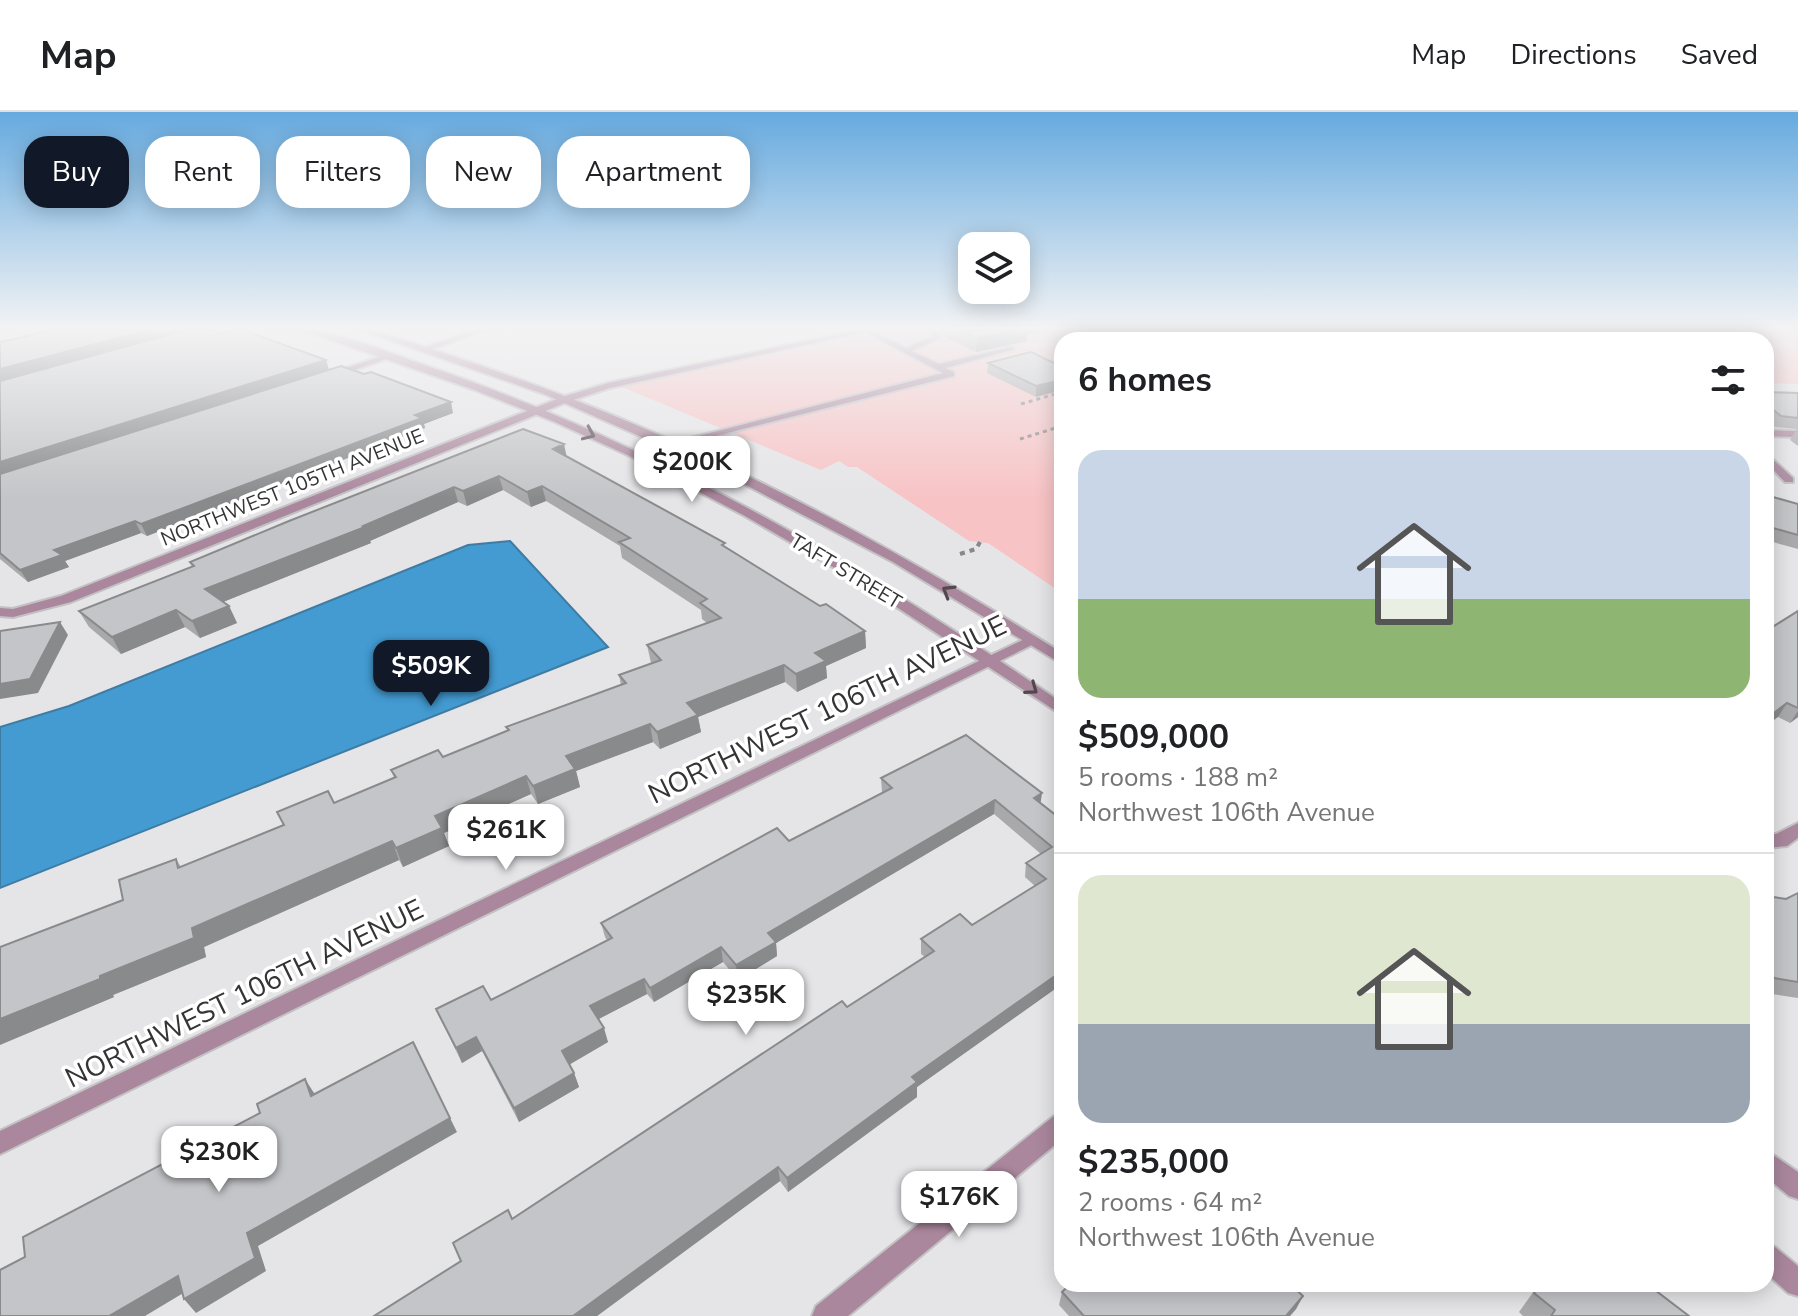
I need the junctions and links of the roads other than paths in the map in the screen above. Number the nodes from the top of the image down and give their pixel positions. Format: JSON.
{"nodes":[{"id":1,"x":470,"y":386,"type":"edge"},
{"id":2,"x":531,"y":386,"type":"edge"},
{"id":3,"x":607,"y":386,"type":"edge"},
{"id":4,"x":902,"y":386,"type":"edge"},
{"id":5,"x":566,"y":399,"type":"junction"},
{"id":6,"x":536,"y":411,"type":"junction"},
{"id":7,"x":1774,"y":433,"type":"edge"},
{"id":8,"x":1798,"y":434,"type":"edge"},
{"id":9,"x":672,"y":444,"type":"junction"},
{"id":10,"x":639,"y":456,"type":"junction"},
{"id":11,"x":1774,"y":464,"type":"edge"},
{"id":12,"x":1789,"y":480,"type":"dead end"},
{"id":13,"x":7,"y":612,"type":"edge"},
{"id":14,"x":1031,"y":640,"type":"junction"},
{"id":15,"x":1054,"y":655,"type":"edge"},
{"id":16,"x":992,"y":660,"type":"junction"},
{"id":17,"x":1054,"y":704,"type":"edge"},
{"id":18,"x":1798,"y":829,"type":"edge"},
{"id":19,"x":1774,"y":841,"type":"edge"},
{"id":20,"x":1054,"y":1131,"type":"edge"},
{"id":21,"x":0,"y":1143,"type":"edge"},
{"id":22,"x":1774,"y":1168,"type":"edge"},
{"id":23,"x":1798,"y":1187,"type":"edge"},
{"id":24,"x":1774,"y":1263,"type":"edge"},
{"id":25,"x":1798,"y":1283,"type":"edge"},
{"id":26,"x":826,"y":1316,"type":"edge"}],
"edges":[{"from":1,"to":6,"type":"street","name":"TAFT STREET"},
{"from":2,"to":5,"type":"street","name":"TAFT STREET"},
{"from":3,"to":5,"type":"street","name":"NORTHWEST 105TH AVENUE"},
{"from":4,"to":9,"type":"lane"},
{"from":5,"to":6,"type":"street","name":"NORTHWEST 105TH AVENUE"},
{"from":5,"to":9,"type":"street","name":"TAFT STREET"},
{"from":6,"to":10,"type":"street","name":"TAFT STREET","one_way":true},
{"from":6,"to":13,"type":"street","name":"NORTHWEST 105TH AVENUE"},
{"from":7,"to":8,"type":"street"},
{"from":9,"to":10,"type":"street"},
{"from":14,"to":9,"type":"street","name":"TAFT STREET","one_way":true},
{"from":10,"to":16,"type":"street","name":"TAFT STREET"},
{"from":11,"to":12,"type":"street"},
{"from":14,"to":15,"type":"street","name":"TAFT STREET"},
{"from":14,"to":16,"type":"street","name":"NORTHWEST 106TH AVENUE"},
{"from":16,"to":17,"type":"street","name":"TAFT STREET","one_way":true},
{"from":16,"to":21,"type":"street","name":"NORTHWEST 106TH AVENUE"},
{"from":18,"to":19,"type":"street"},
{"from":20,"to":26,"type":"street"},
{"from":22,"to":23,"type":"street"},
{"from":24,"to":25,"type":"street"}]}
